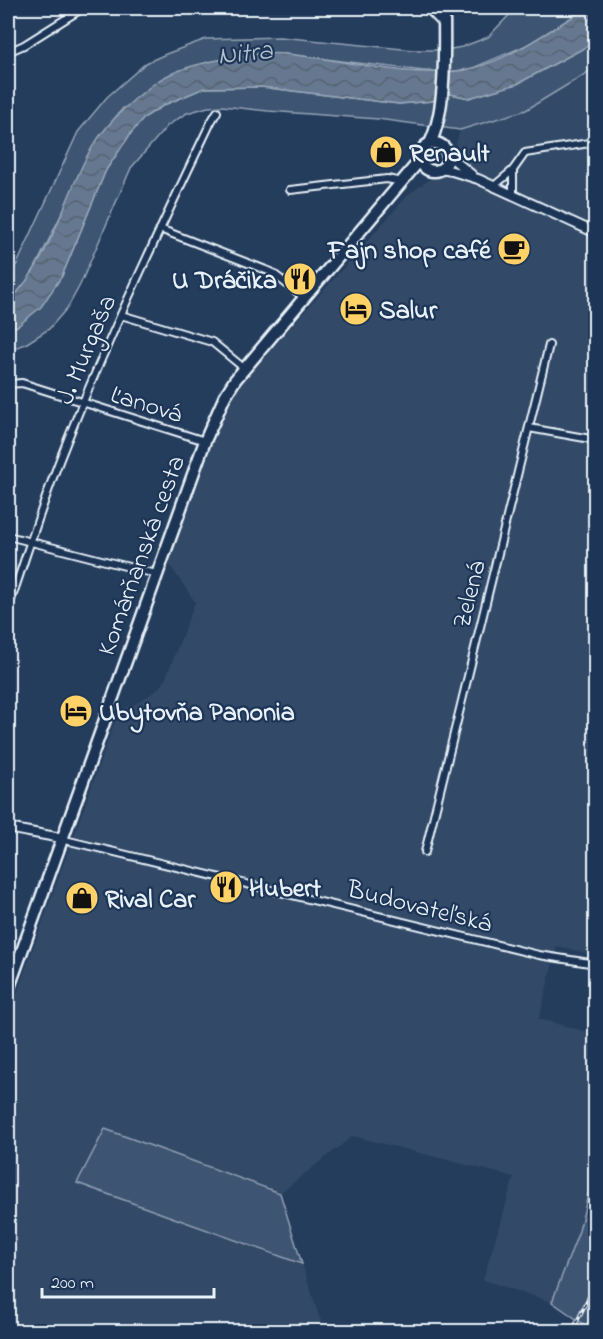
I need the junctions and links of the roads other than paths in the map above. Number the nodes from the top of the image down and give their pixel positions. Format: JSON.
{"nodes":[{"id":1,"x":82,"y":8,"type":"edge"},
{"id":2,"x":427,"y":8,"type":"edge"},
{"id":3,"x":444,"y":8,"type":"edge"},
{"id":4,"x":444,"y":27,"type":"junction"},
{"id":5,"x":8,"y":51,"type":"edge"},
{"id":6,"x":217,"y":112,"type":"dead end"},
{"id":7,"x":440,"y":115,"type":"junction"},
{"id":8,"x":596,"y":142,"type":"edge"},
{"id":9,"x":430,"y":143,"type":"junction"},
{"id":10,"x":446,"y":151,"type":"junction"},
{"id":11,"x":420,"y":160,"type":"junction"},
{"id":12,"x":435,"y":170,"type":"junction"},
{"id":13,"x":513,"y":170,"type":"junction"},
{"id":14,"x":478,"y":179,"type":"junction"},
{"id":15,"x":402,"y":185,"type":"junction"},
{"id":16,"x":494,"y":186,"type":"junction"},
{"id":17,"x":290,"y":190,"type":"dead end"},
{"id":18,"x":513,"y":195,"type":"junction"},
{"id":19,"x":160,"y":229,"type":"junction"},
{"id":20,"x":596,"y":233,"type":"edge"},
{"id":21,"x":305,"y":298,"type":"junction"},
{"id":22,"x":121,"y":315,"type":"junction"},
{"id":23,"x":549,"y":345,"type":"dead end"},
{"id":24,"x":245,"y":369,"type":"junction"},
{"id":25,"x":8,"y":384,"type":"edge"},
{"id":26,"x":82,"y":404,"type":"junction"},
{"id":27,"x":529,"y":428,"type":"junction"},
{"id":28,"x":596,"y":440,"type":"edge"},
{"id":29,"x":205,"y":441,"type":"junction"},
{"id":30,"x":8,"y":536,"type":"edge"},
{"id":31,"x":31,"y":543,"type":"junction"},
{"id":32,"x":156,"y":574,"type":"junction"},
{"id":33,"x":8,"y":609,"type":"edge"},
{"id":34,"x":8,"y":828,"type":"edge"},
{"id":35,"x":61,"y":838,"type":"junction"},
{"id":36,"x":425,"y":852,"type":"dead end"},
{"id":37,"x":596,"y":964,"type":"edge"},
{"id":38,"x":8,"y":990,"type":"edge"}],
"edges":[{"from":1,"to":5,"type":"street"},
{"from":2,"to":4,"type":"street"},
{"from":3,"to":4,"type":"main road"},
{"from":4,"to":7,"type":"main road"},
{"from":6,"to":19,"type":"street","name":"J. Murgaša"},
{"from":7,"to":9,"type":"main road"},
{"from":7,"to":10,"type":"main road"},
{"from":8,"to":13,"type":"street"},
{"from":9,"to":10,"type":"main road"},
{"from":9,"to":11,"type":"main road"},
{"from":10,"to":12,"type":"main road"},
{"from":10,"to":14,"type":"street"},
{"from":11,"to":12,"type":"main road"},
{"from":11,"to":15,"type":"main road","name":"Komárňanská cesta"},
{"from":12,"to":14,"type":"street"},
{"from":12,"to":15,"type":"main road","name":"Komárňanská cesta"},
{"from":13,"to":16,"type":"street"},
{"from":13,"to":18,"type":"street"},
{"from":14,"to":16,"type":"street"},
{"from":15,"to":17,"type":"street"},
{"from":15,"to":21,"type":"main road","name":"Komárňanská cesta"},
{"from":16,"to":18,"type":"street"},
{"from":18,"to":20,"type":"street"},
{"from":19,"to":21,"type":"street"},
{"from":19,"to":22,"type":"street","name":"J. Murgaša"},
{"from":21,"to":24,"type":"main road","name":"Komárňanská cesta"},
{"from":22,"to":24,"type":"street"},
{"from":22,"to":26,"type":"street","name":"J. Murgaša"},
{"from":23,"to":27,"type":"street","name":"Zelená"},
{"from":24,"to":29,"type":"main road","name":"Komárňanská cesta"},
{"from":25,"to":26,"type":"street","name":"Ľanová"},
{"from":26,"to":29,"type":"street","name":"Ľanová"},
{"from":26,"to":31,"type":"street","name":"J. Murgaša"},
{"from":27,"to":28,"type":"street"},
{"from":27,"to":36,"type":"street","name":"Zelená"},
{"from":29,"to":32,"type":"main road","name":"Komárňanská cesta"},
{"from":30,"to":31,"type":"street"},
{"from":31,"to":32,"type":"street"},
{"from":31,"to":33,"type":"street","name":"J. Murgaša"},
{"from":32,"to":35,"type":"main road","name":"Komárňanská cesta"},
{"from":34,"to":35,"type":"street"},
{"from":35,"to":37,"type":"street","name":"Budovateľská"},
{"from":35,"to":38,"type":"main road","name":"Komárňanská cesta"}]}
